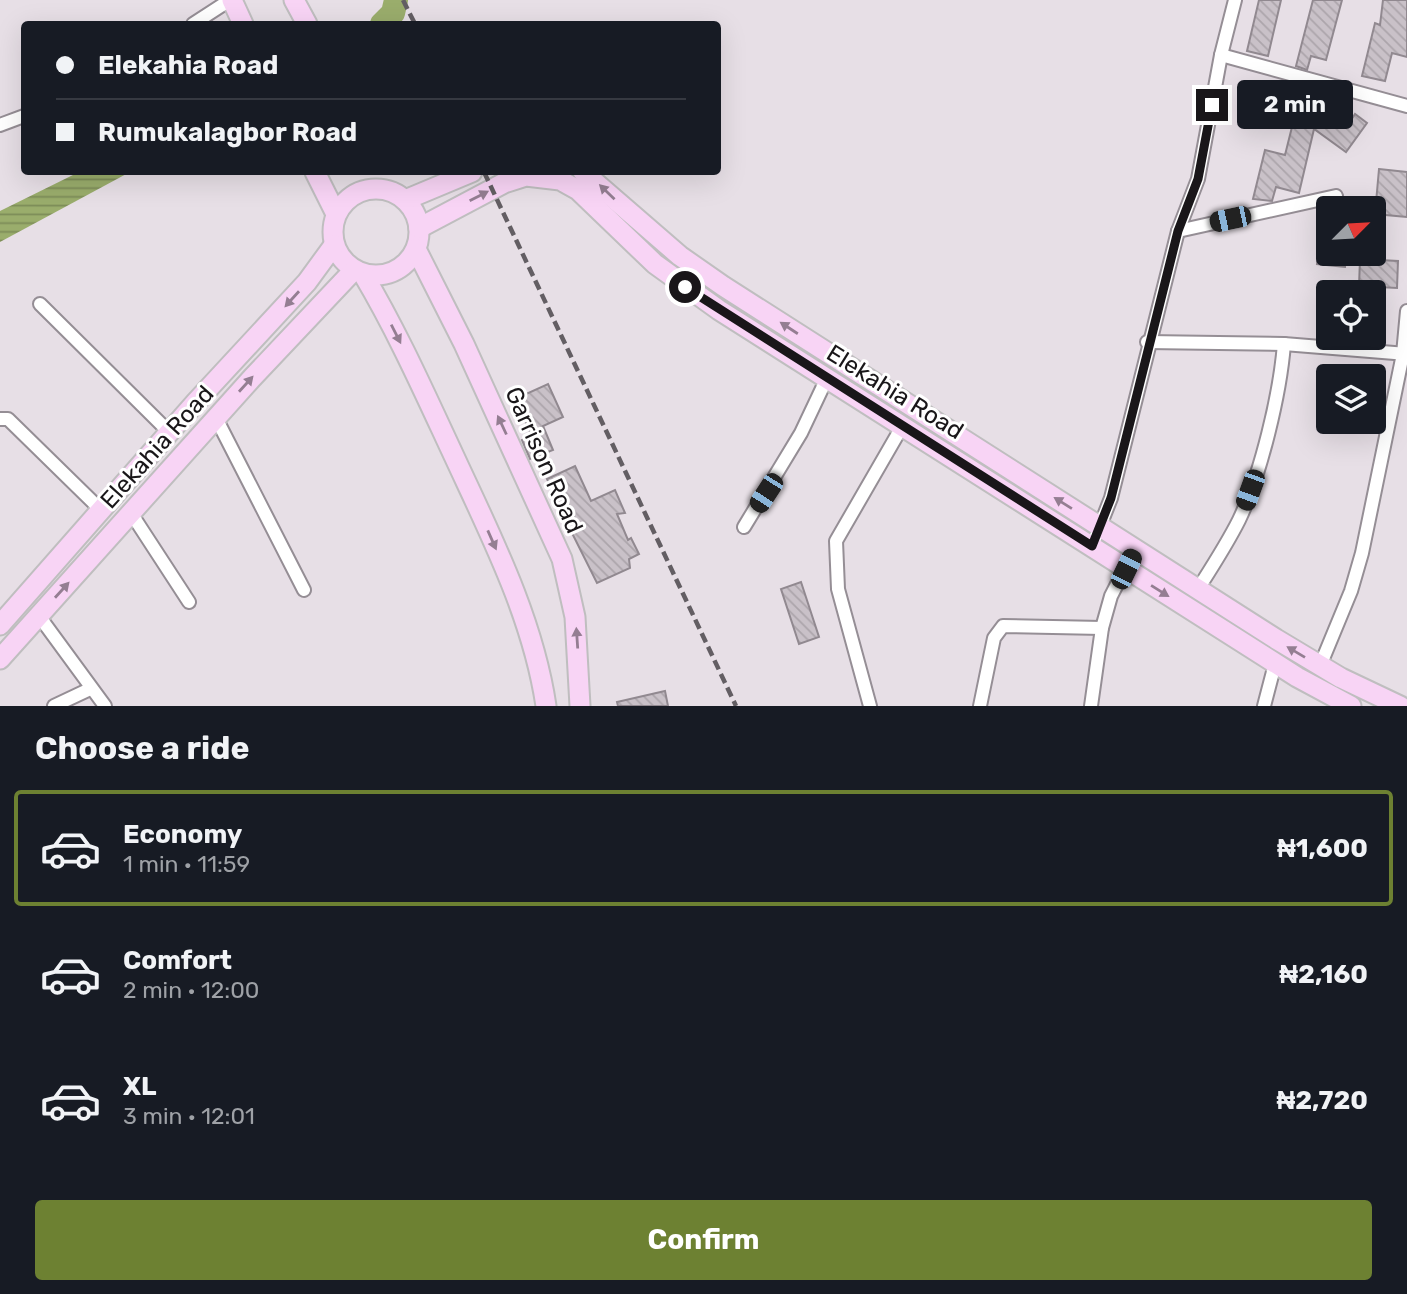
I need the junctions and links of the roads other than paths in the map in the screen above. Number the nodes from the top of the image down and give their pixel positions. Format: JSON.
{"nodes":[{"id":1,"x":231,"y":0,"type":"edge"},
{"id":2,"x":294,"y":0,"type":"edge"},
{"id":3,"x":1235,"y":0,"type":"edge"},
{"id":4,"x":198,"y":21,"type":"edge"},
{"id":5,"x":242,"y":21,"type":"edge"},
{"id":6,"x":305,"y":21,"type":"edge"},
{"id":7,"x":1221,"y":55,"type":"junction"},
{"id":8,"x":1407,"y":106,"type":"edge"},
{"id":9,"x":21,"y":117,"type":"edge"},
{"id":10,"x":0,"y":125,"type":"edge"},
{"id":11,"x":316,"y":175,"type":"edge"},
{"id":12,"x":465,"y":175,"type":"edge"},
{"id":13,"x":586,"y":175,"type":"edge"},
{"id":14,"x":383,"y":181,"type":"edge"},
{"id":15,"x":405,"y":200,"type":"junction"},
{"id":16,"x":1316,"y":200,"type":"edge"},
{"id":17,"x":336,"y":214,"type":"junction"},
{"id":18,"x":419,"y":228,"type":"junction"},
{"id":19,"x":1178,"y":231,"type":"junction"},
{"id":20,"x":334,"y":245,"type":"junction"},
{"id":21,"x":416,"y":249,"type":"junction"},
{"id":22,"x":359,"y":272,"type":"junction"},
{"id":23,"x":40,"y":304,"type":"dead end"},
{"id":24,"x":1407,"y":310,"type":"edge"},
{"id":25,"x":1147,"y":342,"type":"junction"},
{"id":26,"x":1283,"y":344,"type":"junction"},
{"id":27,"x":1405,"y":354,"type":"edge"},
{"id":28,"x":827,"y":378,"type":"junction"},
{"id":29,"x":216,"y":418,"type":"junction"},
{"id":30,"x":0,"y":419,"type":"edge"},
{"id":31,"x":904,"y":425,"type":"junction"},
{"id":32,"x":169,"y":432,"type":"junction"},
{"id":33,"x":102,"y":511,"type":"junction"},
{"id":34,"x":131,"y":513,"type":"junction"},
{"id":35,"x":744,"y":527,"type":"dead end"},
{"id":36,"x":1102,"y":528,"type":"junction"},
{"id":37,"x":1092,"y":546,"type":"junction"},
{"id":38,"x":1135,"y":550,"type":"junction"},
{"id":39,"x":1126,"y":569,"type":"junction"},
{"id":40,"x":1198,"y":589,"type":"junction"},
{"id":41,"x":304,"y":590,"type":"dead end"},
{"id":42,"x":189,"y":602,"type":"dead end"},
{"id":43,"x":39,"y":616,"type":"junction"},
{"id":44,"x":0,"y":625,"type":"edge"},
{"id":45,"x":1102,"y":628,"type":"junction"},
{"id":46,"x":0,"y":659,"type":"edge"},
{"id":47,"x":1275,"y":664,"type":"junction"},
{"id":48,"x":1320,"y":666,"type":"junction"},
{"id":49,"x":90,"y":689,"type":"junction"},
{"id":50,"x":54,"y":706,"type":"edge"},
{"id":51,"x":105,"y":706,"type":"edge"},
{"id":52,"x":546,"y":706,"type":"edge"},
{"id":53,"x":580,"y":706,"type":"edge"},
{"id":54,"x":870,"y":706,"type":"edge"},
{"id":55,"x":980,"y":706,"type":"edge"},
{"id":56,"x":1091,"y":706,"type":"edge"},
{"id":57,"x":1264,"y":706,"type":"edge"},
{"id":58,"x":1351,"y":706,"type":"edge"},
{"id":59,"x":1400,"y":706,"type":"edge"}],
"edges":[{"from":1,"to":4,"type":"street"},
{"from":1,"to":5,"type":"main road"},
{"from":2,"to":6,"type":"main road"},
{"from":3,"to":7,"type":"street"},
{"from":7,"to":8,"type":"street"},
{"from":7,"to":19,"type":"street"},
{"from":9,"to":10,"type":"street"},
{"from":11,"to":17,"type":"main road"},
{"from":12,"to":15,"type":"main road"},
{"from":36,"to":13,"type":"main road","name":"Elekahia Road","one_way":true},
{"from":14,"to":15,"type":"main road"},
{"from":14,"to":17,"type":"main road"},
{"from":15,"to":18,"type":"main road"},
{"from":16,"to":19,"type":"street"},
{"from":17,"to":20,"type":"main road"},
{"from":18,"to":21,"type":"main road"},
{"from":18,"to":28,"type":"main road","name":"Elekahia Road","one_way":true},
{"from":19,"to":25,"type":"street"},
{"from":20,"to":22,"type":"main road"},
{"from":20,"to":32,"type":"main road","name":"Elekahia Road","one_way":true},
{"from":21,"to":22,"type":"main road"},
{"from":53,"to":21,"type":"main road","name":"Garrison Road","one_way":true},
{"from":29,"to":22,"type":"main road","name":"Elekahia Road","one_way":true},
{"from":22,"to":52,"type":"main road","one_way":true},
{"from":23,"to":32,"type":"street"},
{"from":24,"to":27,"type":"street"},
{"from":25,"to":26,"type":"street"},
{"from":25,"to":36,"type":"street"},
{"from":26,"to":27,"type":"street"},
{"from":26,"to":40,"type":"street"},
{"from":27,"to":48,"type":"street"},
{"from":28,"to":31,"type":"main road","name":"Elekahia Road"},
{"from":28,"to":35,"type":"street"},
{"from":29,"to":34,"type":"main road","name":"Elekahia Road"},
{"from":29,"to":41,"type":"street"},
{"from":30,"to":33,"type":"street"},
{"from":31,"to":37,"type":"main road","name":"Elekahia Road"},
{"from":31,"to":54,"type":"street"},
{"from":32,"to":33,"type":"main road","name":"Elekahia Road"},
{"from":33,"to":44,"type":"main road","name":"Elekahia Road"},
{"from":34,"to":42,"type":"street"},
{"from":43,"to":34,"type":"main road","name":"Elekahia Road","one_way":true},
{"from":36,"to":37,"type":"street"},
{"from":36,"to":38,"type":"main road","name":"Elekahia Road"},
{"from":37,"to":39,"type":"main road","name":"Elekahia Road"},
{"from":38,"to":39,"type":"street"},
{"from":38,"to":40,"type":"main road","name":"Elekahia Road"},
{"from":39,"to":45,"type":"street"},
{"from":39,"to":47,"type":"main road","name":"Elekahia Road","one_way":true},
{"from":48,"to":40,"type":"main road","name":"Elekahia Road","one_way":true},
{"from":43,"to":46,"type":"main road","name":"Elekahia Road"},
{"from":43,"to":49,"type":"street"},
{"from":45,"to":55,"type":"street"},
{"from":45,"to":56,"type":"street"},
{"from":47,"to":57,"type":"street"},
{"from":47,"to":58,"type":"main road","name":"Elekahia Road"},
{"from":48,"to":59,"type":"main road","name":"Elekahia Road"},
{"from":49,"to":50,"type":"street"},
{"from":49,"to":51,"type":"street"}]}
